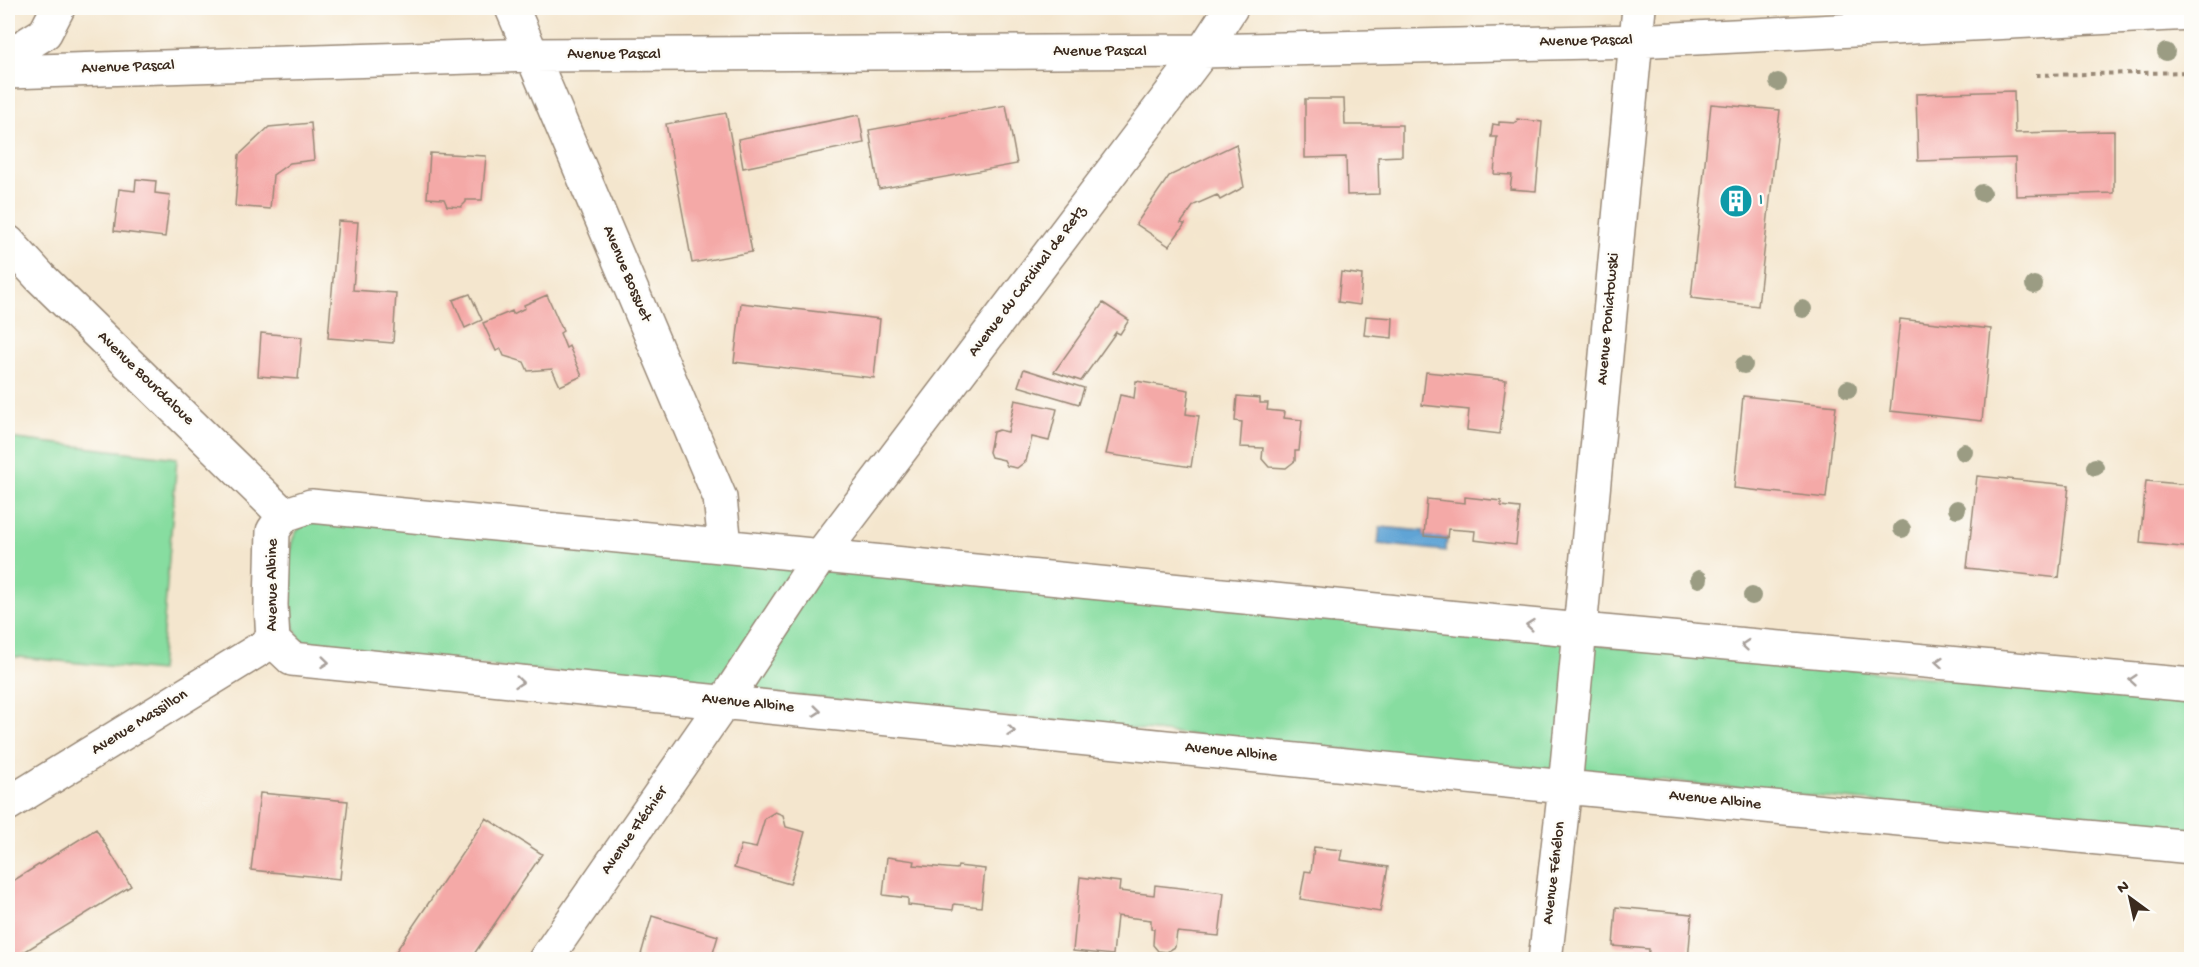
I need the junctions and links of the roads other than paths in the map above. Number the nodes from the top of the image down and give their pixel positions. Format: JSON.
{"nodes":[{"id":1,"x":58,"y":8,"type":"edge"},
{"id":2,"x":512,"y":8,"type":"edge"},
{"id":3,"x":1231,"y":8,"type":"edge"},
{"id":4,"x":1639,"y":8,"type":"edge"},
{"id":5,"x":2192,"y":13,"type":"edge"},
{"id":6,"x":1635,"y":41,"type":"junction"},
{"id":7,"x":1203,"y":51,"type":"junction"},
{"id":8,"x":533,"y":55,"type":"junction"},
{"id":9,"x":8,"y":56,"type":"edge"},
{"id":10,"x":8,"y":72,"type":"edge"},
{"id":11,"x":8,"y":242,"type":"edge"},
{"id":12,"x":284,"y":515,"type":"junction"},
{"id":13,"x":725,"y":545,"type":"junction"},
{"id":14,"x":821,"y":555,"type":"junction"},
{"id":15,"x":1581,"y":630,"type":"junction"},
{"id":16,"x":273,"y":641,"type":"junction"},
{"id":17,"x":2192,"y":685,"type":"edge"},
{"id":18,"x":724,"y":702,"type":"junction"},
{"id":19,"x":1565,"y":787,"type":"junction"},
{"id":20,"x":8,"y":804,"type":"edge"},
{"id":21,"x":2192,"y":847,"type":"edge"},
{"id":22,"x":545,"y":960,"type":"edge"},
{"id":23,"x":1545,"y":960,"type":"edge"}],
"edges":[{"from":1,"to":9,"type":"street"},
{"from":2,"to":8,"type":"street","name":"Avenue Bossuet"},
{"from":3,"to":7,"type":"street","name":"Avenue du Cardinal de Retz"},
{"from":4,"to":6,"type":"street","name":"Avenue Poniatowski"},
{"from":5,"to":6,"type":"street","name":"Avenue Pascal"},
{"from":6,"to":7,"type":"street","name":"Avenue Pascal"},
{"from":6,"to":15,"type":"street","name":"Avenue Poniatowski"},
{"from":7,"to":8,"type":"street","name":"Avenue Pascal"},
{"from":7,"to":14,"type":"street","name":"Avenue du Cardinal de Retz"},
{"from":8,"to":10,"type":"street","name":"Avenue Pascal"},
{"from":8,"to":13,"type":"street","name":"Avenue Bossuet"},
{"from":11,"to":12,"type":"street","name":"Avenue Bourdaloue"},
{"from":12,"to":13,"type":"street","name":"Avenue Albine"},
{"from":12,"to":16,"type":"street","name":"Avenue Albine"},
{"from":13,"to":14,"type":"street","name":"Avenue Albine"},
{"from":15,"to":14,"type":"street","name":"Avenue Albine","one_way":true},
{"from":14,"to":18,"type":"street","name":"Avenue du Cardinal de Retz"},
{"from":17,"to":15,"type":"street","name":"Avenue Albine","one_way":true},
{"from":15,"to":19,"type":"street","name":"Avenue Poniatowski"},
{"from":16,"to":18,"type":"street","name":"Avenue Albine","one_way":true},
{"from":16,"to":20,"type":"street","name":"Avenue Massillon"},
{"from":18,"to":19,"type":"street","name":"Avenue Albine","one_way":true},
{"from":18,"to":22,"type":"street","name":"Avenue Fléchier"},
{"from":19,"to":21,"type":"street","name":"Avenue Albine"},
{"from":19,"to":23,"type":"street","name":"Avenue Fénélon"}]}
